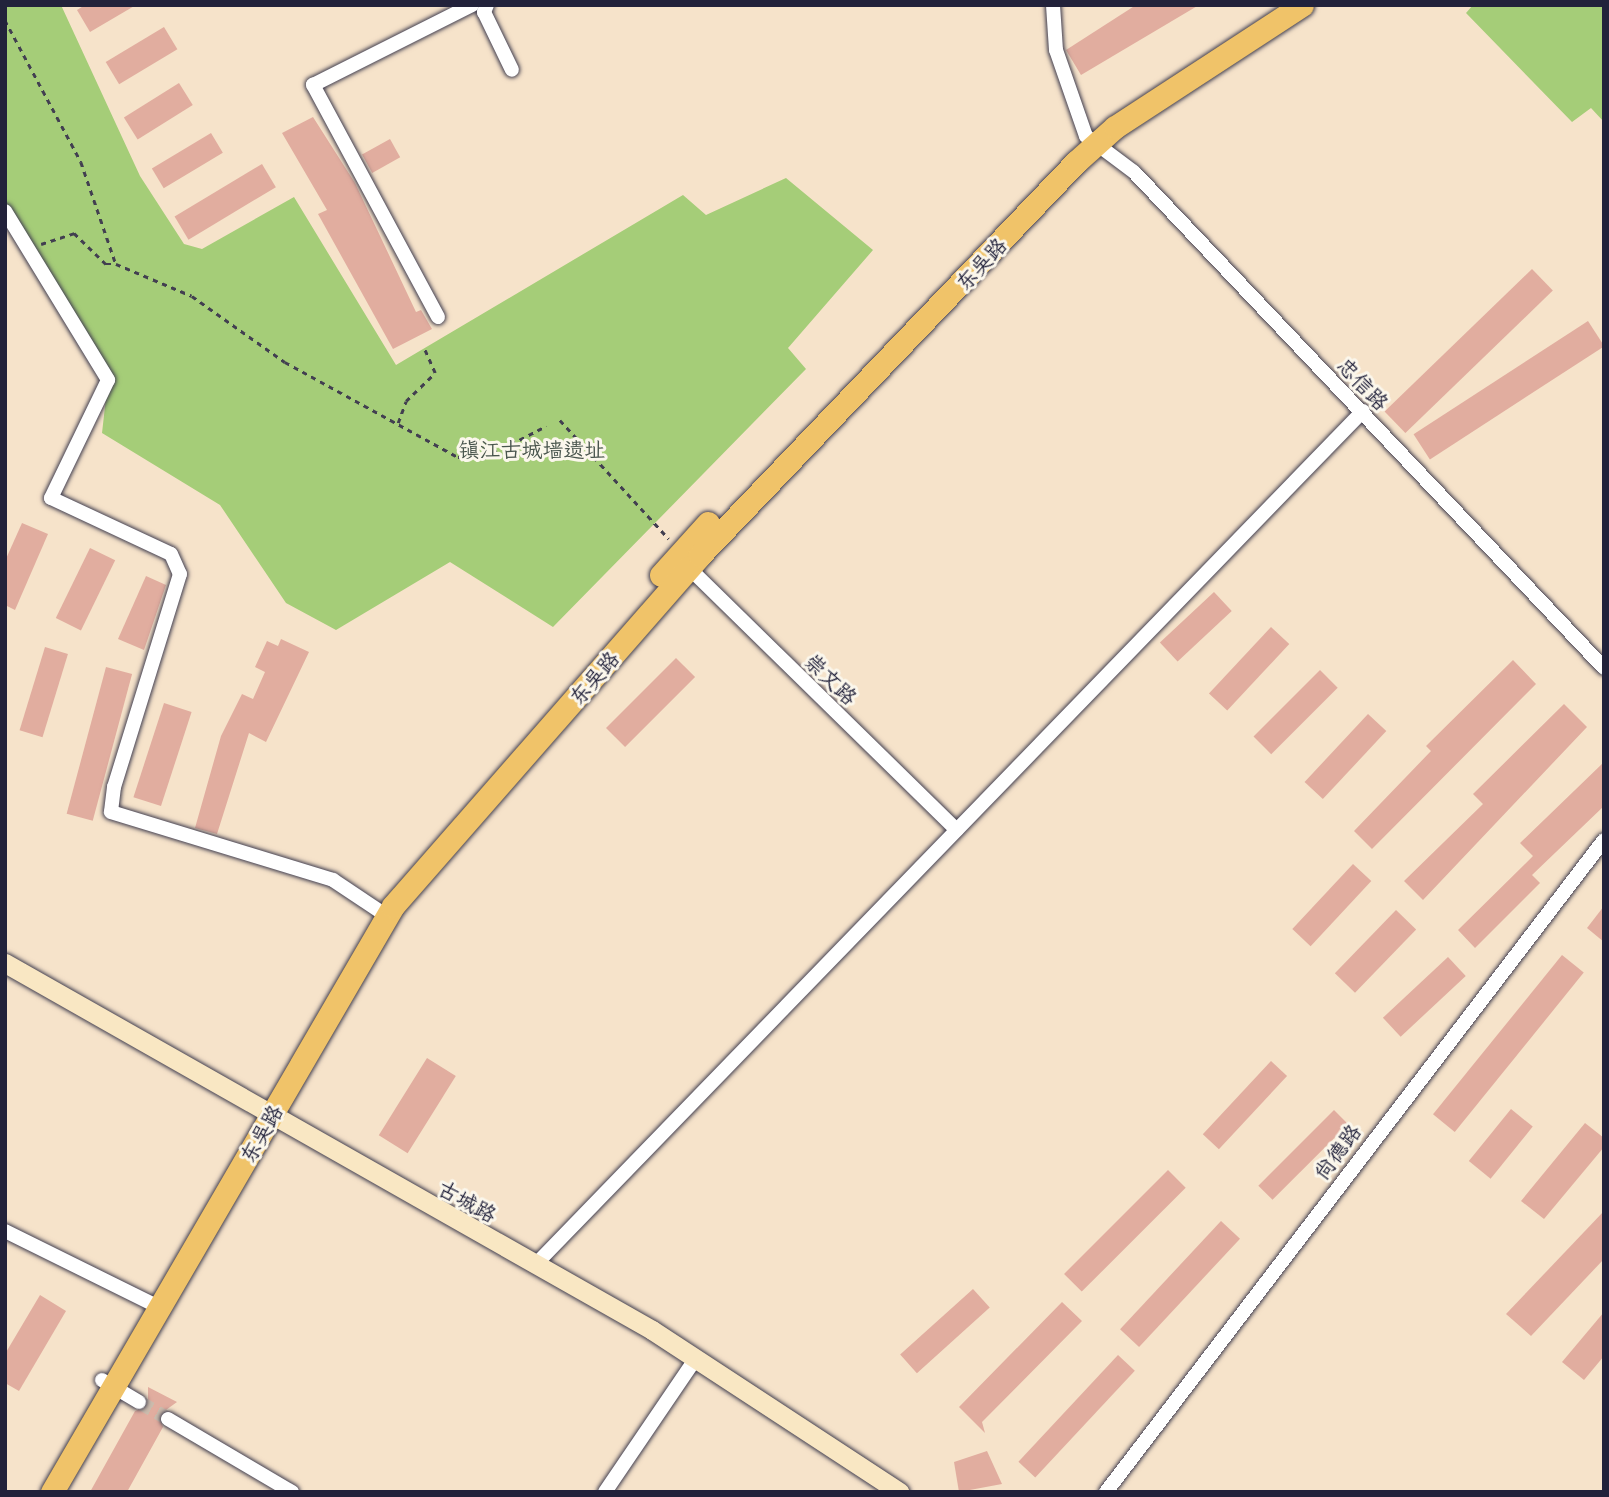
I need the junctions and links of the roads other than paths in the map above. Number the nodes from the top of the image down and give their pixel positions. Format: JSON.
{"nodes":[{"id":1,"x":472,"y":5,"type":"edge"},
{"id":2,"x":487,"y":5,"type":"edge"},
{"id":3,"x":1053,"y":5,"type":"edge"},
{"id":4,"x":1278,"y":5,"type":"edge"},
{"id":5,"x":1302,"y":5,"type":"edge"},
{"id":6,"x":513,"y":70,"type":"dead end"},
{"id":7,"x":1091,"y":140,"type":"junction"},
{"id":8,"x":5,"y":211,"type":"edge"},
{"id":9,"x":438,"y":317,"type":"dead end"},
{"id":10,"x":1363,"y":411,"type":"junction"},
{"id":11,"x":683,"y":562,"type":"junction"},
{"id":12,"x":1604,"y":668,"type":"edge"},
{"id":13,"x":957,"y":830,"type":"junction"},
{"id":14,"x":1604,"y":840,"type":"edge"},
{"id":15,"x":382,"y":912,"type":"junction"},
{"id":16,"x":5,"y":963,"type":"edge"},
{"id":17,"x":265,"y":1111,"type":"junction"},
{"id":18,"x":5,"y":1231,"type":"edge"},
{"id":19,"x":536,"y":1264,"type":"junction"},
{"id":20,"x":153,"y":1304,"type":"junction"},
{"id":21,"x":696,"y":1359,"type":"junction"},
{"id":22,"x":108,"y":1383,"type":"junction"},
{"id":23,"x":139,"y":1402,"type":"tunnel mouth"},
{"id":24,"x":168,"y":1419,"type":"tunnel mouth"},
{"id":25,"x":607,"y":1491,"type":"edge"},
{"id":26,"x":37,"y":1492,"type":"edge"},
{"id":27,"x":52,"y":1492,"type":"edge"},
{"id":28,"x":292,"y":1492,"type":"edge"},
{"id":29,"x":900,"y":1492,"type":"edge"},
{"id":30,"x":1106,"y":1492,"type":"edge"}],
"edges":[{"from":1,"to":9,"type":"street"},
{"from":2,"to":6,"type":"street"},
{"from":3,"to":7,"type":"street"},
{"from":4,"to":7,"type":"main road","name":"东吴路"},
{"from":5,"to":7,"type":"main road","name":"东吴路"},
{"from":7,"to":10,"type":"street","name":"忠信路"},
{"from":7,"to":11,"type":"main road","name":"东吴路"},
{"from":8,"to":15,"type":"street"},
{"from":10,"to":12,"type":"street","name":"忠信路"},
{"from":10,"to":13,"type":"street"},
{"from":11,"to":13,"type":"street","name":"崇文路"},
{"from":11,"to":15,"type":"main road","name":"东吴路"},
{"from":13,"to":19,"type":"street"},
{"from":14,"to":30,"type":"street","name":"尚德路"},
{"from":15,"to":17,"type":"main road","name":"东吴路"},
{"from":16,"to":17,"type":"street","name":"古城路"},
{"from":17,"to":19,"type":"street","name":"古城路"},
{"from":17,"to":20,"type":"main road","name":"东吴路"},
{"from":18,"to":20,"type":"street"},
{"from":19,"to":21,"type":"street","name":"古城路"},
{"from":20,"to":22,"type":"main road","name":"东吴路"},
{"from":21,"to":25,"type":"street"},
{"from":21,"to":29,"type":"street","name":"古城路"},
{"from":22,"to":23,"type":"street"},
{"from":22,"to":26,"type":"main road","name":"东吴路"},
{"from":22,"to":27,"type":"main road","name":"东吴路"},
{"from":24,"to":28,"type":"street"}]}
